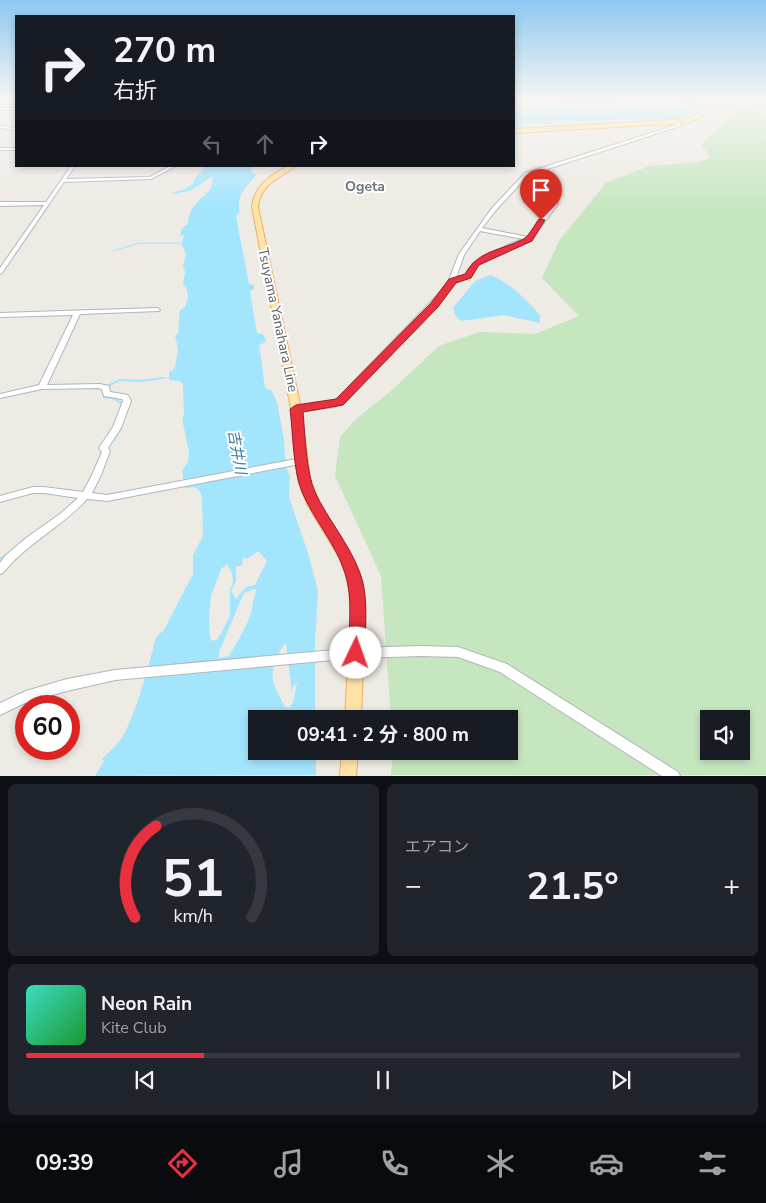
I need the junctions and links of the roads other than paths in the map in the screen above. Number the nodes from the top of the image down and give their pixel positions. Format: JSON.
{"nodes":[{"id":1,"x":645,"y":135,"type":"edge"},
{"id":2,"x":0,"y":149,"type":"edge"},
{"id":3,"x":15,"y":149,"type":"edge"},
{"id":4,"x":72,"y":167,"type":"edge"},
{"id":5,"x":172,"y":167,"type":"edge"},
{"id":6,"x":291,"y":167,"type":"edge"},
{"id":7,"x":64,"y":181,"type":"junction"},
{"id":8,"x":520,"y":181,"type":"junction"},
{"id":9,"x":48,"y":203,"type":"junction"},
{"id":10,"x":0,"y":204,"type":"edge"},
{"id":11,"x":479,"y":229,"type":"junction"},
{"id":12,"x":530,"y":239,"type":"junction"},
{"id":13,"x":0,"y":272,"type":"edge"},
{"id":14,"x":452,"y":281,"type":"junction"},
{"id":15,"x":157,"y":310,"type":"dead end"},
{"id":16,"x":78,"y":312,"type":"junction"},
{"id":17,"x":0,"y":315,"type":"edge"},
{"id":18,"x":42,"y":387,"type":"junction"},
{"id":19,"x":0,"y":396,"type":"edge"},
{"id":20,"x":296,"y":409,"type":"junction"},
{"id":21,"x":302,"y":461,"type":"junction"},
{"id":22,"x":84,"y":496,"type":"junction"},
{"id":23,"x":0,"y":499,"type":"edge"},
{"id":24,"x":0,"y":570,"type":"edge"},
{"id":25,"x":356,"y":653,"type":"junction"},
{"id":26,"x":0,"y":709,"type":"edge"},
{"id":27,"x":353,"y":710,"type":"edge"},
{"id":28,"x":349,"y":760,"type":"edge"},
{"id":29,"x":348,"y":776,"type":"edge"},
{"id":30,"x":674,"y":776,"type":"edge"}],
"edges":[{"from":1,"to":8,"type":"street"},
{"from":2,"to":3,"type":"street"},
{"from":4,"to":7,"type":"street"},
{"from":5,"to":7,"type":"street"},
{"from":6,"to":20,"type":"main road","name":"Tsuyama Yanahara Line"},
{"from":7,"to":9,"type":"street"},
{"from":8,"to":11,"type":"street"},
{"from":8,"to":12,"type":"street"},
{"from":9,"to":10,"type":"street"},
{"from":9,"to":13,"type":"street"},
{"from":11,"to":12,"type":"street"},
{"from":11,"to":14,"type":"street"},
{"from":12,"to":14,"type":"street"},
{"from":14,"to":20,"type":"street"},
{"from":15,"to":16,"type":"street"},
{"from":16,"to":17,"type":"street"},
{"from":16,"to":18,"type":"street"},
{"from":18,"to":19,"type":"street"},
{"from":18,"to":22,"type":"street"},
{"from":20,"to":21,"type":"main road","name":"Tsuyama Yanahara Line"},
{"from":21,"to":22,"type":"street"},
{"from":21,"to":25,"type":"main road","name":"Tsuyama Yanahara Line"},
{"from":22,"to":23,"type":"street"},
{"from":22,"to":24,"type":"street"},
{"from":25,"to":26,"type":"street"},
{"from":25,"to":27,"type":"main road","name":"Tsuyama Yanahara Line"},
{"from":25,"to":30,"type":"street"},
{"from":28,"to":29,"type":"main road"}]}
